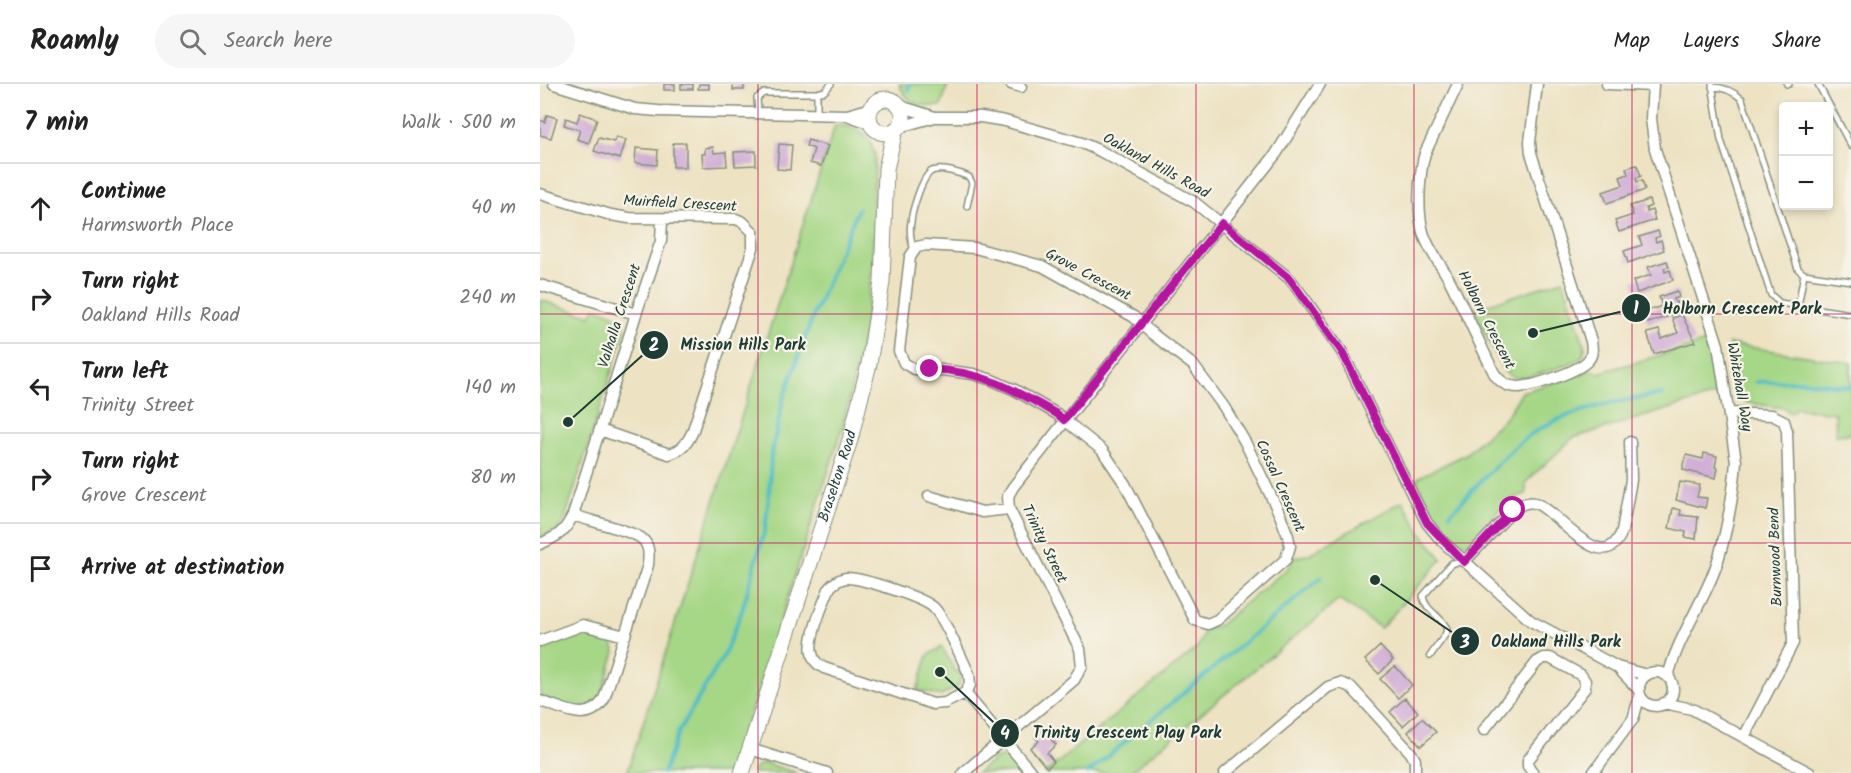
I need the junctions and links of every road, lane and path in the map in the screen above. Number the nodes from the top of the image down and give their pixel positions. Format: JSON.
{"nodes":[{"id":1,"x":554,"y":84,"type":"edge"},
{"id":2,"x":831,"y":84,"type":"edge"},
{"id":3,"x":892,"y":84,"type":"edge"},
{"id":4,"x":1320,"y":84,"type":"edge"},
{"id":5,"x":1458,"y":84,"type":"edge"},
{"id":6,"x":1537,"y":84,"type":"edge"},
{"id":7,"x":1607,"y":84,"type":"edge"},
{"id":8,"x":1818,"y":84,"type":"edge"},
{"id":9,"x":883,"y":85,"type":"edge"},
{"id":10,"x":1653,"y":85,"type":"edge"},
{"id":11,"x":1712,"y":86,"type":"edge"},
{"id":12,"x":817,"y":93,"type":"junction"},
{"id":13,"x":898,"y":104,"type":"junction"},
{"id":14,"x":874,"y":105,"type":"junction"},
{"id":15,"x":758,"y":114,"type":"junction"},
{"id":16,"x":817,"y":114,"type":"junction"},
{"id":17,"x":847,"y":115,"type":"junction"},
{"id":18,"x":935,"y":117,"type":"junction"},
{"id":19,"x":874,"y":126,"type":"junction"},
{"id":20,"x":897,"y":128,"type":"junction"},
{"id":21,"x":1851,"y":146,"type":"edge"},
{"id":22,"x":886,"y":169,"type":"junction"},
{"id":23,"x":540,"y":194,"type":"edge"},
{"id":24,"x":968,"y":206,"type":"dead end"},
{"id":25,"x":662,"y":219,"type":"junction"},
{"id":26,"x":1222,"y":223,"type":"junction"},
{"id":27,"x":914,"y":250,"type":"junction"},
{"id":28,"x":1804,"y":274,"type":"junction"},
{"id":29,"x":1851,"y":281,"type":"edge"},
{"id":30,"x":540,"y":285,"type":"edge"},
{"id":31,"x":1798,"y":306,"type":"junction"},
{"id":32,"x":636,"y":314,"type":"junction"},
{"id":33,"x":1851,"y":314,"type":"edge"},
{"id":34,"x":1141,"y":324,"type":"junction"},
{"id":35,"x":1729,"y":413,"type":"junction"},
{"id":36,"x":1064,"y":420,"type":"junction"},
{"id":37,"x":600,"y":430,"type":"junction"},
{"id":38,"x":1630,"y":442,"type":"dead end"},
{"id":39,"x":929,"y":496,"type":"dead end"},
{"id":40,"x":1009,"y":509,"type":"junction"},
{"id":41,"x":573,"y":515,"type":"junction"},
{"id":42,"x":540,"y":544,"type":"edge"},
{"id":43,"x":1464,"y":562,"type":"junction"},
{"id":44,"x":625,"y":636,"type":"junction"},
{"id":45,"x":540,"y":641,"type":"edge"},
{"id":46,"x":1430,"y":656,"type":"dead end"},
{"id":47,"x":1672,"y":657,"type":"junction"},
{"id":48,"x":1617,"y":667,"type":"junction"},
{"id":49,"x":1652,"y":673,"type":"junction"},
{"id":50,"x":1670,"y":682,"type":"junction"},
{"id":51,"x":1640,"y":692,"type":"junction"},
{"id":52,"x":965,"y":693,"type":"junction"},
{"id":53,"x":540,"y":701,"type":"edge"},
{"id":54,"x":1659,"y":704,"type":"junction"},
{"id":55,"x":1692,"y":709,"type":"junction"},
{"id":56,"x":1633,"y":719,"type":"junction"},
{"id":57,"x":1484,"y":730,"type":"dead end"},
{"id":58,"x":1744,"y":737,"type":"junction"},
{"id":59,"x":1003,"y":739,"type":"junction"},
{"id":60,"x":750,"y":748,"type":"junction"},
{"id":61,"x":742,"y":773,"type":"edge"},
{"id":62,"x":827,"y":773,"type":"edge"},
{"id":63,"x":963,"y":773,"type":"edge"},
{"id":64,"x":1032,"y":773,"type":"edge"},
{"id":65,"x":1225,"y":773,"type":"edge"},
{"id":66,"x":1415,"y":773,"type":"edge"},
{"id":67,"x":1533,"y":773,"type":"edge"},
{"id":68,"x":1593,"y":773,"type":"edge"},
{"id":69,"x":1810,"y":773,"type":"edge"}],
"edges":[{"from":1,"to":15,"type":"street"},
{"from":2,"to":12,"type":"lane"},
{"from":3,"to":13,"type":"street"},
{"from":4,"to":26,"type":"street","name":"Trinity Street"},
{"from":5,"to":6,"type":"street","name":"Holborn Crescent"},
{"from":7,"to":10,"type":"street"},
{"from":8,"to":21,"type":"lane"},
{"from":9,"to":14,"type":"street"},
{"from":10,"to":35,"type":"street","name":"Whitehall Way"},
{"from":11,"to":28,"type":"lane"},
{"from":11,"to":31,"type":"lane"},
{"from":12,"to":15,"type":"lane"},
{"from":12,"to":16,"type":"lane"},
{"from":13,"to":14,"type":"street"},
{"from":13,"to":18,"type":"street","name":"Oakland Hills Road"},
{"from":13,"to":20,"type":"street"},
{"from":14,"to":17,"type":"street"},
{"from":14,"to":19,"type":"street"},
{"from":15,"to":16,"type":"street"},
{"from":16,"to":17,"type":"street"},
{"from":17,"to":19,"type":"street"},
{"from":18,"to":20,"type":"street","name":"Oakland Hills Road"},
{"from":18,"to":26,"type":"street","name":"Oakland Hills Road"},
{"from":19,"to":20,"type":"street"},
{"from":19,"to":22,"type":"street","name":"Braselton Road"},
{"from":20,"to":22,"type":"street","name":"Braselton Road"},
{"from":22,"to":60,"type":"street","name":"Braselton Road"},
{"from":23,"to":25,"type":"street","name":"Muirfield Crescent"},
{"from":24,"to":27,"type":"lane"},
{"from":25,"to":32,"type":"street","name":"Valhalla Crescent"},
{"from":25,"to":37,"type":"street","name":"Muirfield Crescent"},
{"from":26,"to":34,"type":"street","name":"Trinity Street"},
{"from":26,"to":43,"type":"street","name":"Oakland Hills Road"},
{"from":27,"to":34,"type":"street","name":"Grove Crescent"},
{"from":27,"to":36,"type":"street"},
{"from":28,"to":29,"type":"lane"},
{"from":28,"to":31,"type":"lane"},
{"from":30,"to":32,"type":"street"},
{"from":31,"to":33,"type":"lane"},
{"from":32,"to":37,"type":"street","name":"Valhalla Crescent"},
{"from":34,"to":36,"type":"street","name":"Trinity Street"},
{"from":34,"to":36,"type":"street","name":"Cossal Crescent"},
{"from":35,"to":47,"type":"street","name":"Whitehall Way"},
{"from":35,"to":58,"type":"street","name":"Burnwood Bend"},
{"from":36,"to":40,"type":"street","name":"Trinity Street"},
{"from":37,"to":41,"type":"street","name":"Valhalla Crescent"},
{"from":38,"to":43,"type":"street"},
{"from":39,"to":40,"type":"street"},
{"from":40,"to":59,"type":"street","name":"Trinity Street"},
{"from":41,"to":42,"type":"street","name":"Valhalla Crescent"},
{"from":41,"to":44,"type":"street"},
{"from":43,"to":46,"type":"lane"},
{"from":43,"to":48,"type":"street","name":"Oakland Hills Road"},
{"from":44,"to":45,"type":"street"},
{"from":44,"to":53,"type":"street"},
{"from":47,"to":49,"type":"street","name":"Whitehall Way"},
{"from":47,"to":50,"type":"street","name":"Whitehall Way"},
{"from":48,"to":49,"type":"street","name":"Oakland Hills Road"},
{"from":48,"to":51,"type":"street","name":"Oakland Hills Road"},
{"from":49,"to":50,"type":"street"},
{"from":49,"to":51,"type":"street"},
{"from":50,"to":54,"type":"street"},
{"from":50,"to":55,"type":"street"},
{"from":51,"to":54,"type":"street"},
{"from":51,"to":56,"type":"street"},
{"from":52,"to":52,"type":"street"},
{"from":52,"to":59,"type":"street"},
{"from":54,"to":55,"type":"street"},
{"from":54,"to":56,"type":"street"},
{"from":55,"to":58,"type":"street"},
{"from":56,"to":68,"type":"street"},
{"from":57,"to":67,"type":"street"},
{"from":58,"to":69,"type":"street"},
{"from":59,"to":63,"type":"street","name":"Trinity Street"},
{"from":59,"to":64,"type":"street"},
{"from":60,"to":61,"type":"street","name":"Braselton Road"},
{"from":60,"to":62,"type":"street"},
{"from":65,"to":66,"type":"street"}]}
